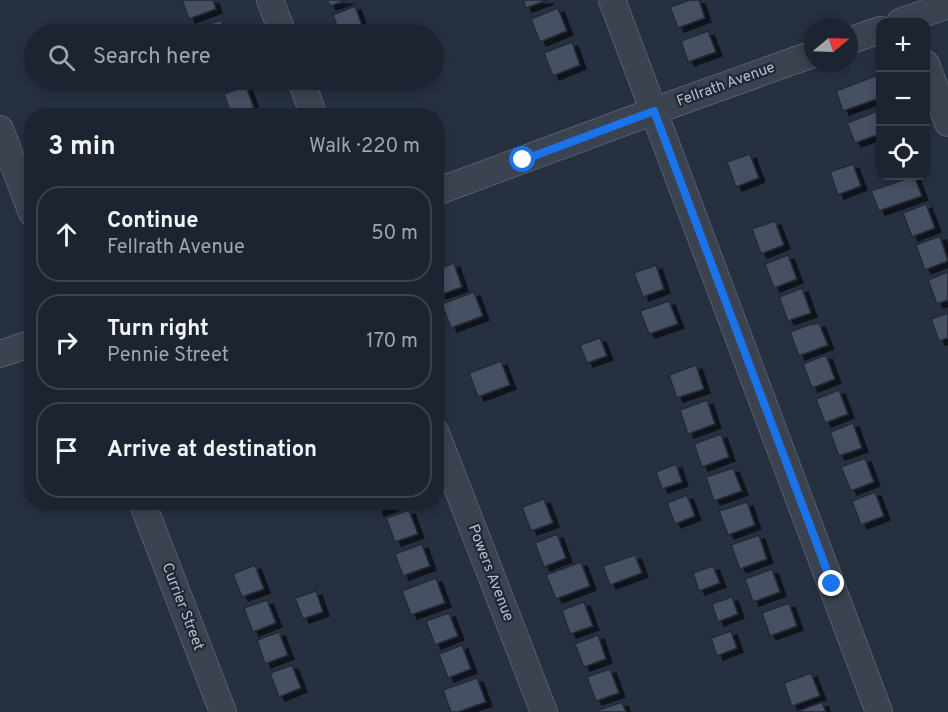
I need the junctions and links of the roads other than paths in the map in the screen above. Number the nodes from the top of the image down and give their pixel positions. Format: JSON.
{"nodes":[{"id":1,"x":270,"y":0,"type":"edge"},
{"id":2,"x":612,"y":0,"type":"edge"},
{"id":3,"x":948,"y":4,"type":"edge"},
{"id":4,"x":905,"y":16,"type":"edge"},
{"id":5,"x":280,"y":24,"type":"edge"},
{"id":6,"x":876,"y":31,"type":"edge"},
{"id":7,"x":858,"y":38,"type":"edge"},
{"id":8,"x":804,"y":57,"type":"edge"},
{"id":9,"x":929,"y":72,"type":"edge"},
{"id":10,"x":305,"y":90,"type":"edge"},
{"id":11,"x":311,"y":108,"type":"edge"},
{"id":12,"x":654,"y":111,"type":"junction"},
{"id":13,"x":948,"y":123,"type":"edge"},
{"id":14,"x":0,"y":129,"type":"edge"},
{"id":15,"x":444,"y":189,"type":"edge"},
{"id":16,"x":24,"y":192,"type":"edge"},
{"id":17,"x":24,"y":346,"type":"edge"},
{"id":18,"x":0,"y":354,"type":"edge"},
{"id":19,"x":444,"y":454,"type":"edge"},
{"id":20,"x":145,"y":510,"type":"edge"},
{"id":21,"x":223,"y":712,"type":"edge"},
{"id":22,"x":544,"y":712,"type":"edge"},
{"id":23,"x":879,"y":712,"type":"edge"}],
"edges":[{"from":1,"to":5,"type":"street"},
{"from":2,"to":12,"type":"street"},
{"from":3,"to":4,"type":"street"},
{"from":6,"to":7,"type":"street"},
{"from":8,"to":12,"type":"street","name":"Fellrath Avenue"},
{"from":9,"to":13,"type":"street"},
{"from":10,"to":11,"type":"street"},
{"from":12,"to":15,"type":"street","name":"Fellrath Avenue"},
{"from":12,"to":23,"type":"street"},
{"from":14,"to":16,"type":"street"},
{"from":17,"to":18,"type":"street"},
{"from":19,"to":22,"type":"street","name":"Powers Avenue"},
{"from":20,"to":21,"type":"street","name":"Currier Street"}]}
